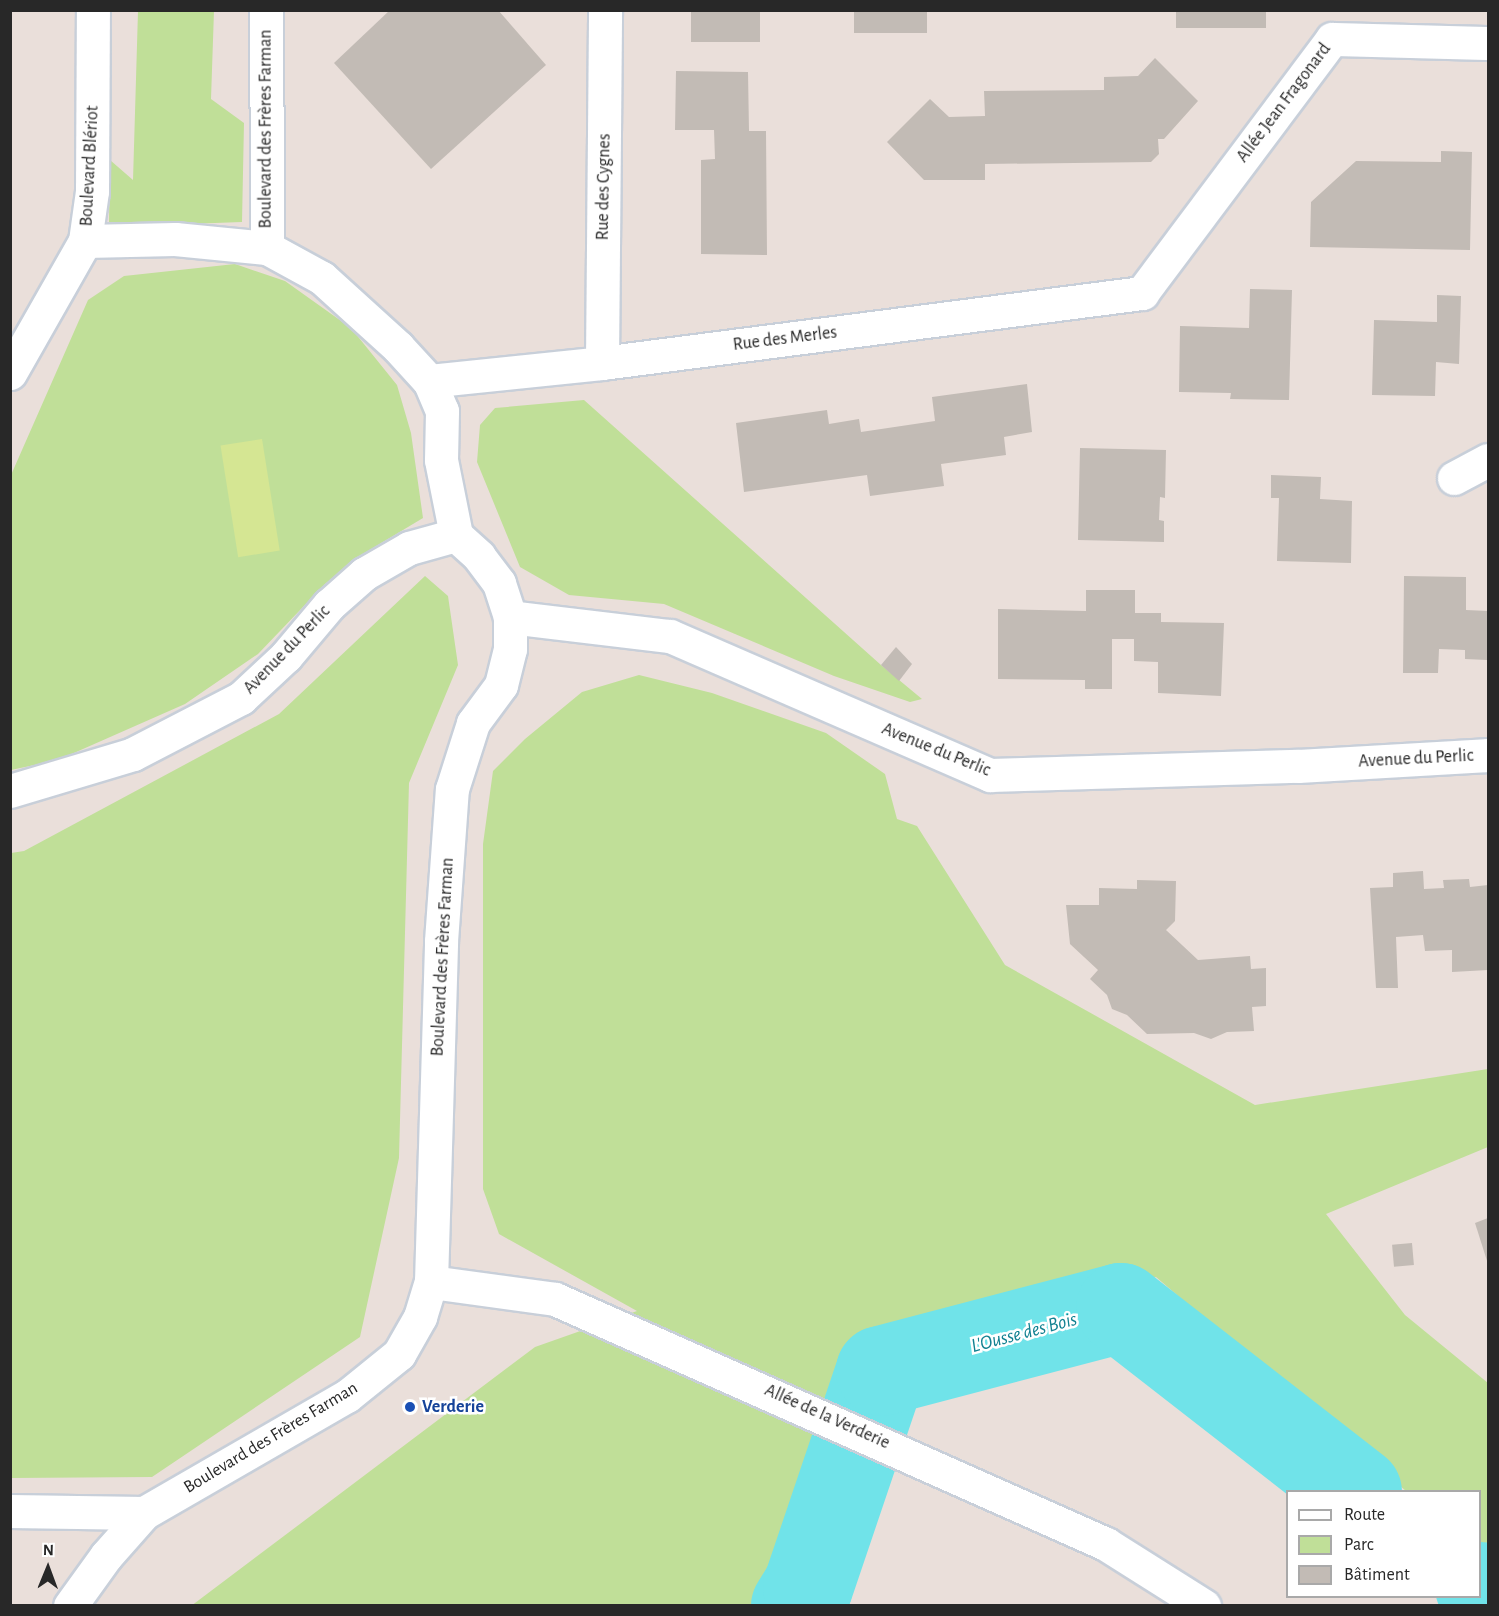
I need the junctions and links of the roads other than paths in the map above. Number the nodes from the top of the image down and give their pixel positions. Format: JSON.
{"nodes":[{"id":1,"x":93,"y":10,"type":"edge"},
{"id":2,"x":266,"y":10,"type":"edge"},
{"id":3,"x":605,"y":10,"type":"edge"},
{"id":4,"x":1488,"y":44,"type":"edge"},
{"id":5,"x":85,"y":241,"type":"junction"},
{"id":6,"x":267,"y":248,"type":"junction"},
{"id":7,"x":1142,"y":293,"type":"joint"},
{"id":8,"x":602,"y":363,"type":"junction"},
{"id":9,"x":10,"y":373,"type":"edge"},
{"id":10,"x":429,"y":381,"type":"junction"},
{"id":11,"x":1488,"y":460,"type":"edge"},
{"id":12,"x":1454,"y":478,"type":"dead end"},
{"id":13,"x":456,"y":536,"type":"junction"},
{"id":14,"x":510,"y":617,"type":"junction"},
{"id":15,"x":1488,"y":755,"type":"edge"},
{"id":16,"x":10,"y":791,"type":"edge"},
{"id":17,"x":430,"y":1282,"type":"junction"},
{"id":18,"x":10,"y":1511,"type":"edge"},
{"id":19,"x":144,"y":1513,"type":"junction"},
{"id":20,"x":70,"y":1605,"type":"edge"},
{"id":21,"x":1204,"y":1605,"type":"edge"}],
"edges":[{"from":1,"to":5,"type":"street","name":"Boulevard Blériot"},
{"from":2,"to":6,"type":"street","name":"Boulevard des Frères Farman"},
{"from":3,"to":8,"type":"street","name":"Rue des Cygnes"},
{"from":4,"to":7,"type":"street","name":"Allée Jean Fragonard"},
{"from":5,"to":6,"type":"street","name":"Boulevard des Frères Farman"},
{"from":5,"to":9,"type":"street","name":"Boulevard Blériot"},
{"from":6,"to":10,"type":"street","name":"Boulevard des Frères Farman"},
{"from":7,"to":8,"type":"street","name":"Rue des Merles"},
{"from":8,"to":10,"type":"street","name":"Rue des Merles"},
{"from":10,"to":13,"type":"street","name":"Boulevard des Frères Farman"},
{"from":11,"to":12,"type":"street"},
{"from":13,"to":14,"type":"street","name":"Boulevard des Frères Farman"},
{"from":13,"to":16,"type":"street","name":"Avenue du Perlic"},
{"from":14,"to":15,"type":"street","name":"Avenue du Perlic"},
{"from":14,"to":17,"type":"street","name":"Boulevard des Frères Farman"},
{"from":17,"to":19,"type":"street","name":"Boulevard des Frères Farman"},
{"from":17,"to":21,"type":"street","name":"Allée de la Verderie"},
{"from":18,"to":19,"type":"street"},
{"from":19,"to":20,"type":"street","name":"Boulevard des Frères Farman"}]}
